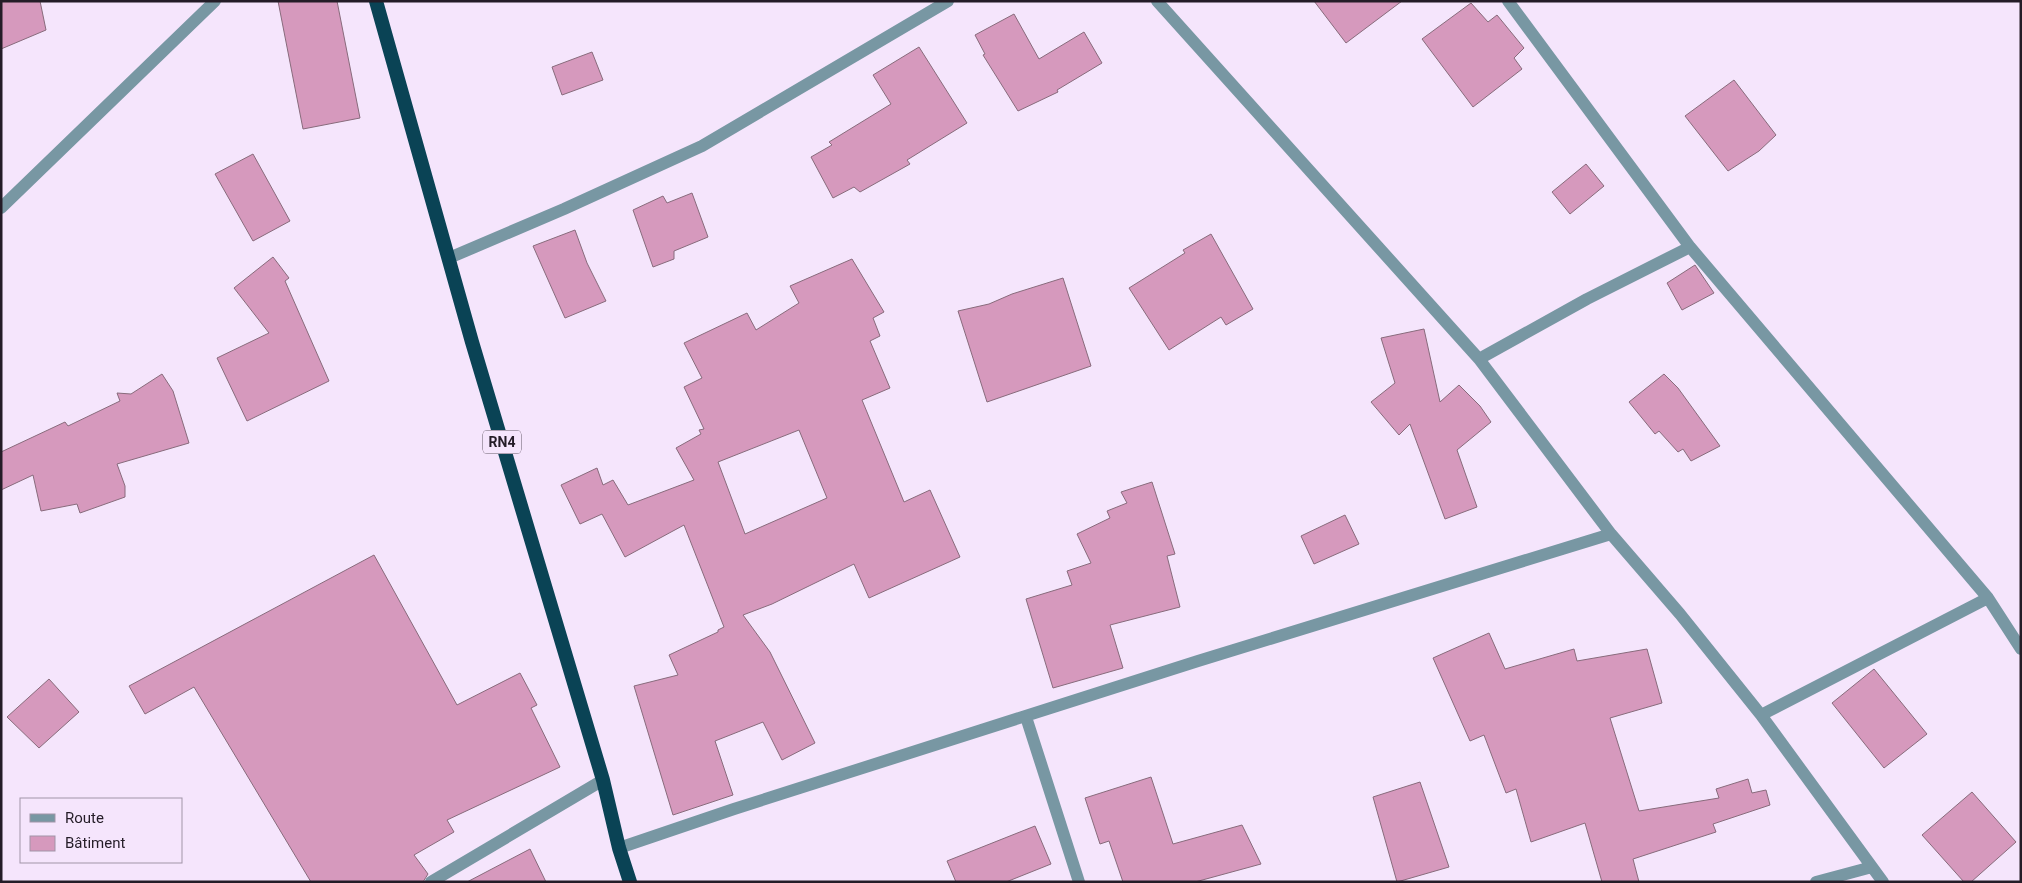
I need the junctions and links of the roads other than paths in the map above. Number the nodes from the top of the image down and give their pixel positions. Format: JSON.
{"nodes":[{"id":1,"x":215,"y":1,"type":"edge"},
{"id":2,"x":376,"y":1,"type":"edge"},
{"id":3,"x":948,"y":1,"type":"edge"},
{"id":4,"x":1157,"y":1,"type":"edge"},
{"id":5,"x":1508,"y":1,"type":"edge"},
{"id":6,"x":1,"y":208,"type":"edge"},
{"id":7,"x":1690,"y":247,"type":"junction"},
{"id":8,"x":449,"y":258,"type":"junction"},
{"id":9,"x":1479,"y":359,"type":"junction"},
{"id":10,"x":1611,"y":534,"type":"junction"},
{"id":11,"x":1988,"y":598,"type":"junction"},
{"id":12,"x":2021,"y":649,"type":"edge"},
{"id":13,"x":1761,"y":715,"type":"junction"},
{"id":14,"x":1026,"y":717,"type":"junction"},
{"id":15,"x":603,"y":780,"type":"junction"},
{"id":16,"x":619,"y":848,"type":"junction"},
{"id":17,"x":1872,"y":867,"type":"junction"},
{"id":18,"x":431,"y":882,"type":"edge"},
{"id":19,"x":630,"y":882,"type":"edge"},
{"id":20,"x":1079,"y":882,"type":"edge"},
{"id":21,"x":1816,"y":882,"type":"edge"},
{"id":22,"x":1883,"y":882,"type":"edge"}],
"edges":[{"from":1,"to":6,"type":"street"},
{"from":2,"to":8,"type":"highway","number":"RN4"},
{"from":3,"to":8,"type":"street"},
{"from":4,"to":9,"type":"street"},
{"from":5,"to":7,"type":"street"},
{"from":7,"to":9,"type":"street"},
{"from":7,"to":11,"type":"street"},
{"from":8,"to":15,"type":"highway","number":"RN4"},
{"from":9,"to":10,"type":"street"},
{"from":10,"to":13,"type":"street"},
{"from":10,"to":14,"type":"street"},
{"from":11,"to":12,"type":"street"},
{"from":11,"to":13,"type":"street"},
{"from":13,"to":17,"type":"street"},
{"from":14,"to":16,"type":"street"},
{"from":14,"to":20,"type":"street"},
{"from":15,"to":16,"type":"highway","number":"RN4"},
{"from":15,"to":18,"type":"street"},
{"from":16,"to":19,"type":"highway","number":"RN4"},
{"from":17,"to":21,"type":"street"},
{"from":17,"to":22,"type":"street"}]}
